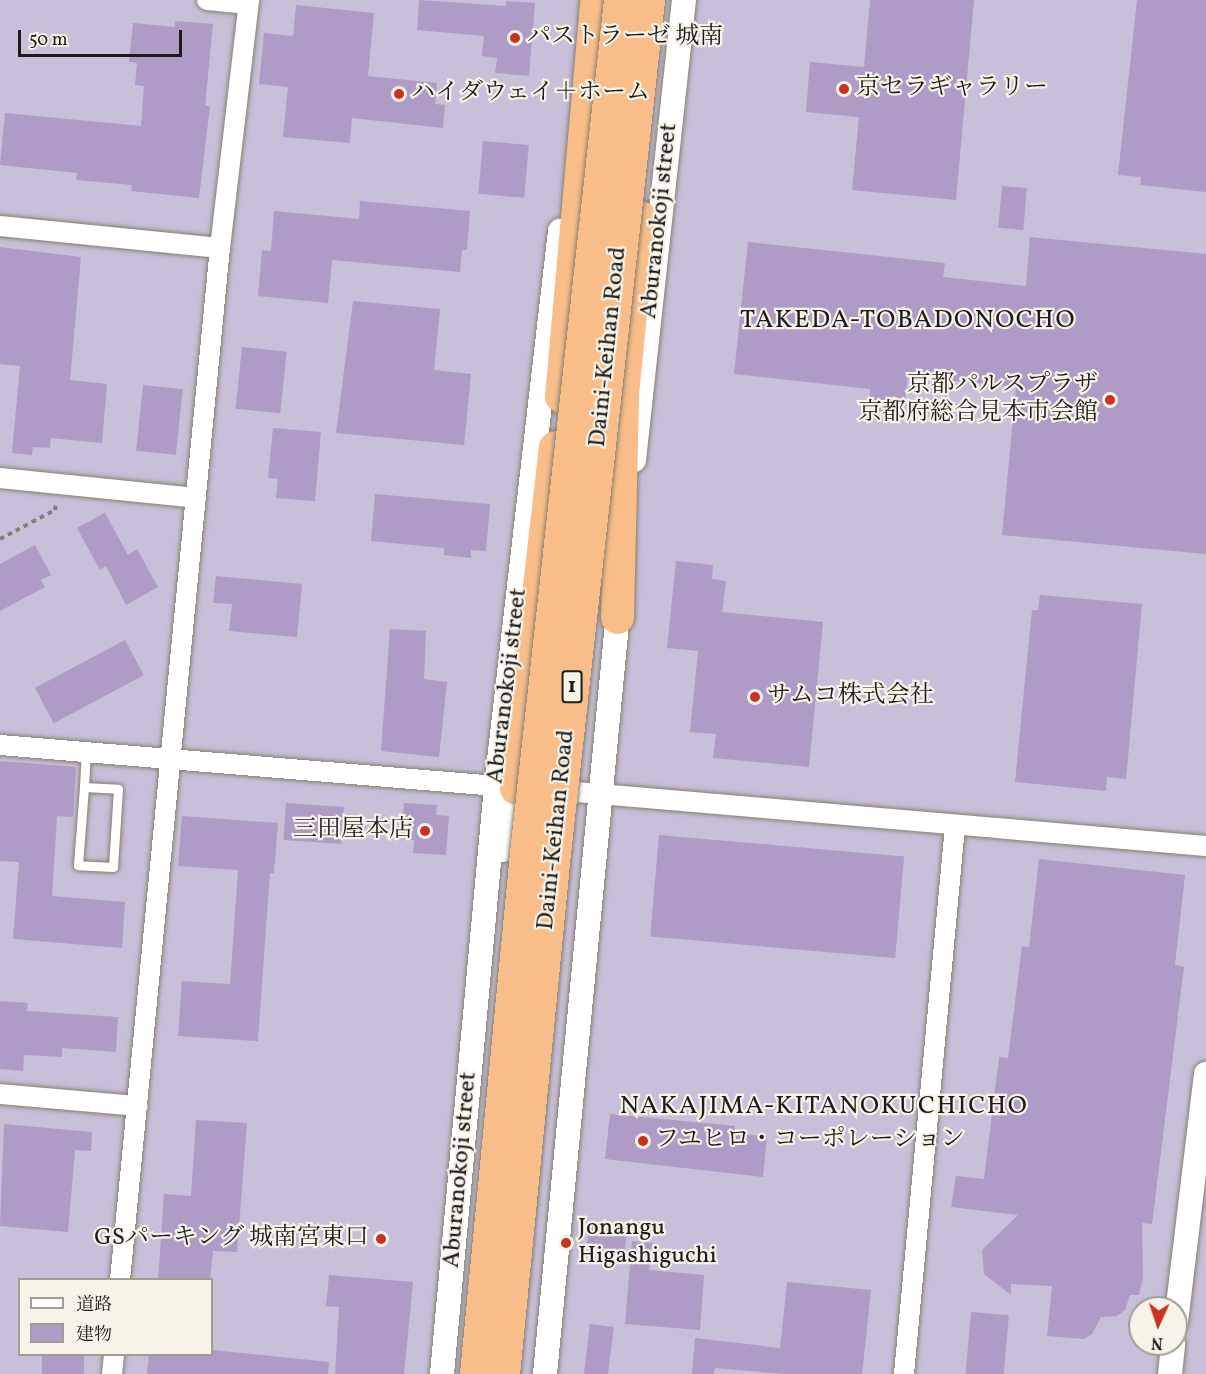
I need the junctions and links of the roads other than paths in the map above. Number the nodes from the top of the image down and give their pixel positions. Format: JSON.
{"nodes":[{"id":1,"x":207,"y":0,"type":"edge"},
{"id":2,"x":585,"y":0,"type":"edge"},
{"id":3,"x":596,"y":0,"type":"edge"},
{"id":4,"x":620,"y":0,"type":"edge"},
{"id":5,"x":648,"y":0,"type":"edge"},
{"id":6,"x":663,"y":0,"type":"edge"},
{"id":7,"x":684,"y":0,"type":"edge"},
{"id":8,"x":248,"y":2,"type":"edge"},
{"id":9,"x":0,"y":226,"type":"edge"},
{"id":10,"x":220,"y":248,"type":"junction"},
{"id":11,"x":0,"y":478,"type":"edge"},
{"id":12,"x":196,"y":498,"type":"junction"},
{"id":13,"x":617,"y":617,"type":"junction"},
{"id":14,"x":0,"y":745,"type":"edge"},
{"id":15,"x":86,"y":753,"type":"junction"},
{"id":16,"x":171,"y":760,"type":"junction"},
{"id":17,"x":84,"y":787,"type":"junction"},
{"id":18,"x":506,"y":787,"type":"junction"},
{"id":19,"x":598,"y":792,"type":"junction"},
{"id":20,"x":955,"y":826,"type":"junction"},
{"id":21,"x":1206,"y":846,"type":"edge"},
{"id":22,"x":1206,"y":1074,"type":"edge"},
{"id":23,"x":0,"y":1094,"type":"edge"},
{"id":24,"x":137,"y":1106,"type":"junction"},
{"id":25,"x":120,"y":1278,"type":"edge"},
{"id":26,"x":1179,"y":1296,"type":"edge"},
{"id":27,"x":114,"y":1356,"type":"edge"},
{"id":28,"x":1172,"y":1356,"type":"edge"},
{"id":29,"x":112,"y":1374,"type":"edge"},
{"id":30,"x":442,"y":1374,"type":"edge"},
{"id":31,"x":476,"y":1374,"type":"edge"},
{"id":32,"x":503,"y":1374,"type":"edge"},
{"id":33,"x":546,"y":1374,"type":"edge"},
{"id":34,"x":904,"y":1374,"type":"edge"},
{"id":35,"x":1170,"y":1374,"type":"edge"}],
"edges":[{"from":1,"to":8,"type":"street"},
{"from":2,"to":18,"type":"street","name":"Aburanokoji street"},
{"from":3,"to":18,"type":"highway"},
{"from":4,"to":31,"type":"highway","name":"Daini-Keihan Road","number":"1","bridge":true},
{"from":5,"to":32,"type":"highway","name":"Daini-Keihan Road","number":"1","bridge":true},
{"from":6,"to":13,"type":"highway"},
{"from":7,"to":13,"type":"street","name":"Aburanokoji street"},
{"from":8,"to":10,"type":"street"},
{"from":9,"to":10,"type":"street"},
{"from":10,"to":12,"type":"street"},
{"from":11,"to":12,"type":"street"},
{"from":12,"to":16,"type":"street"},
{"from":13,"to":19,"type":"street","name":"Aburanokoji street"},
{"from":14,"to":15,"type":"street"},
{"from":15,"to":16,"type":"street"},
{"from":15,"to":17,"type":"lane"},
{"from":16,"to":18,"type":"street"},
{"from":16,"to":24,"type":"street"},
{"from":17,"to":17,"type":"lane"},
{"from":18,"to":19,"type":"street"},
{"from":18,"to":30,"type":"street","name":"Aburanokoji street"},
{"from":19,"to":20,"type":"street"},
{"from":19,"to":33,"type":"street","name":"Aburanokoji street"},
{"from":20,"to":21,"type":"street"},
{"from":20,"to":34,"type":"street"},
{"from":22,"to":26,"type":"street"},
{"from":23,"to":24,"type":"street"},
{"from":24,"to":25,"type":"street"},
{"from":27,"to":29,"type":"street"},
{"from":28,"to":35,"type":"street"}]}
